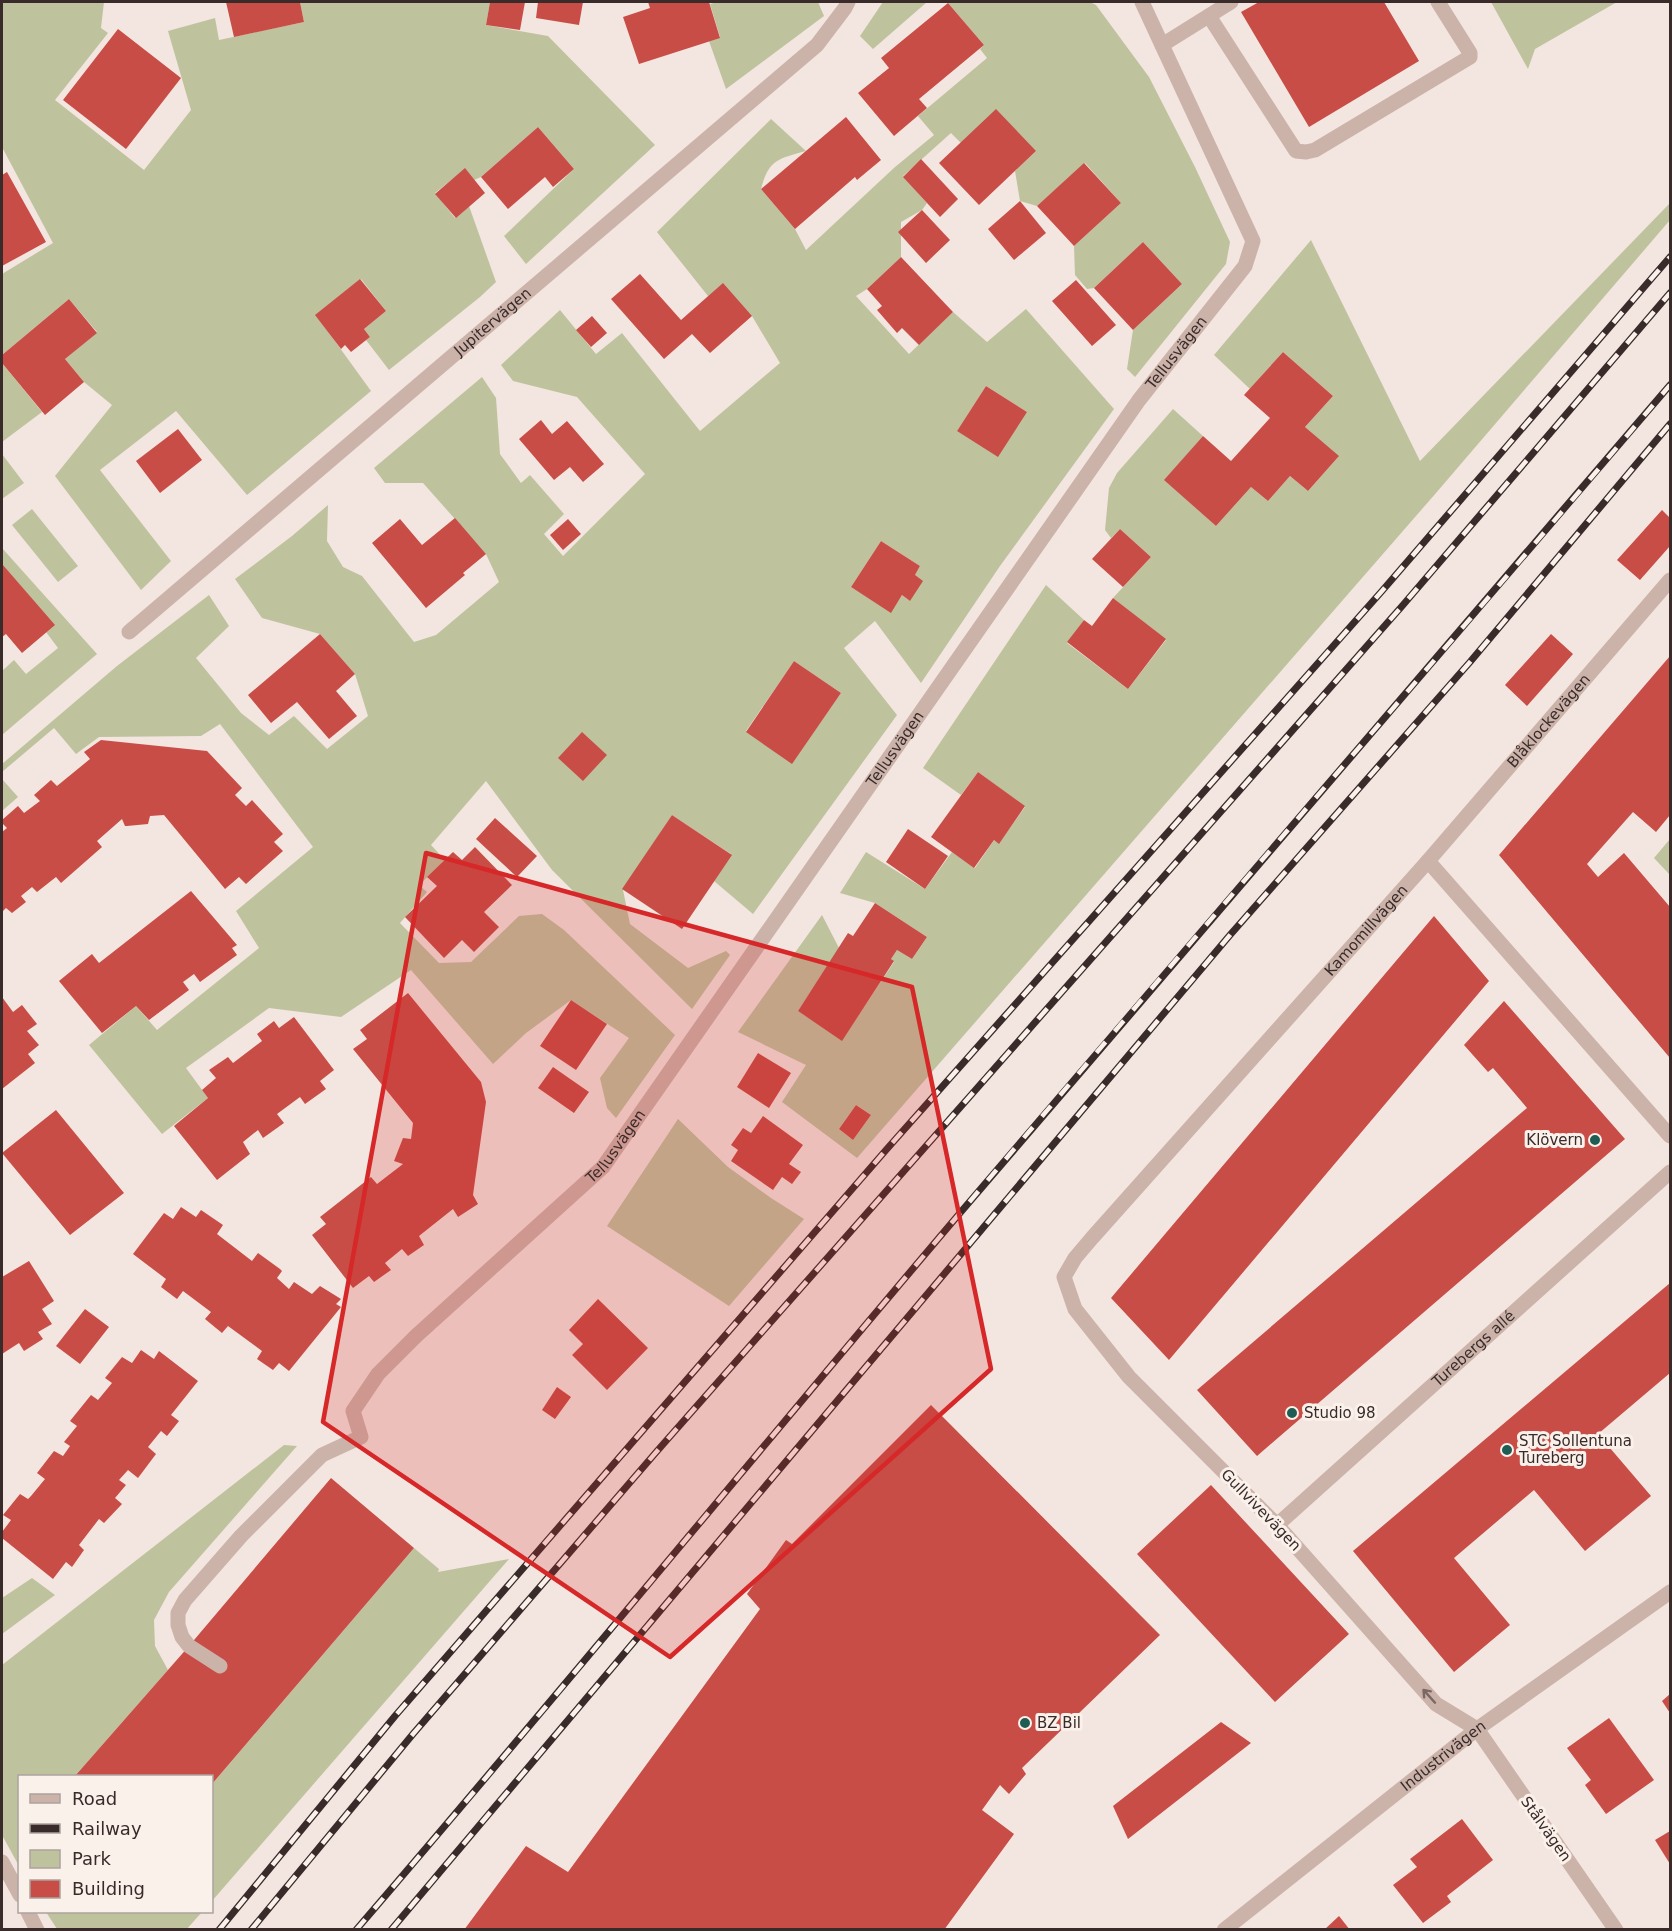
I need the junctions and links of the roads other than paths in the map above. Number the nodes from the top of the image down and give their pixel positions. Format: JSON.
{"nodes":[{"id":1,"x":848,"y":2,"type":"edge"},
{"id":2,"x":1142,"y":2,"type":"edge"},
{"id":3,"x":1231,"y":2,"type":"edge"},
{"id":4,"x":1438,"y":2,"type":"edge"},
{"id":5,"x":1209,"y":16,"type":"junction"},
{"id":6,"x":1162,"y":45,"type":"junction"},
{"id":7,"x":1671,"y":580,"type":"edge"},
{"id":8,"x":129,"y":632,"type":"dead end"},
{"id":9,"x":1428,"y":861,"type":"junction"},
{"id":10,"x":1671,"y":1136,"type":"edge"},
{"id":11,"x":1671,"y":1172,"type":"edge"},
{"id":12,"x":1064,"y":1277,"type":"joint"},
{"id":13,"x":1277,"y":1525,"type":"junction"},
{"id":14,"x":1671,"y":1592,"type":"edge"},
{"id":15,"x":220,"y":1666,"type":"dead end"},
{"id":16,"x":1477,"y":1729,"type":"junction"},
{"id":17,"x":2,"y":1862,"type":"edge"},
{"id":18,"x":18,"y":1891,"type":"edge"},
{"id":19,"x":29,"y":1913,"type":"edge"},
{"id":20,"x":37,"y":1929,"type":"edge"},
{"id":21,"x":1224,"y":1929,"type":"edge"},
{"id":22,"x":1616,"y":1929,"type":"edge"}],
"edges":[{"from":1,"to":8,"type":"street","name":"Jupitervägen"},
{"from":2,"to":6,"type":"street","name":"Tellusvägen"},
{"from":3,"to":5,"type":"street"},
{"from":4,"to":5,"type":"street"},
{"from":5,"to":6,"type":"street"},
{"from":6,"to":15,"type":"street","name":"Tellusvägen"},
{"from":7,"to":9,"type":"street","name":"Blåklockevägen"},
{"from":9,"to":10,"type":"street"},
{"from":9,"to":12,"type":"street","name":"Kamomillvägen"},
{"from":11,"to":13,"type":"street","name":"Turebergs allé"},
{"from":12,"to":13,"type":"street","name":"Gullvivevägen"},
{"from":16,"to":13,"type":"street","name":"Gullvivevägen","one_way":true},
{"from":14,"to":16,"type":"street","name":"Industrivägen"},
{"from":16,"to":21,"type":"street","name":"Industrivägen"},
{"from":16,"to":22,"type":"street","name":"Stålvägen"},
{"from":17,"to":18,"type":"street"},
{"from":19,"to":20,"type":"street"}]}
